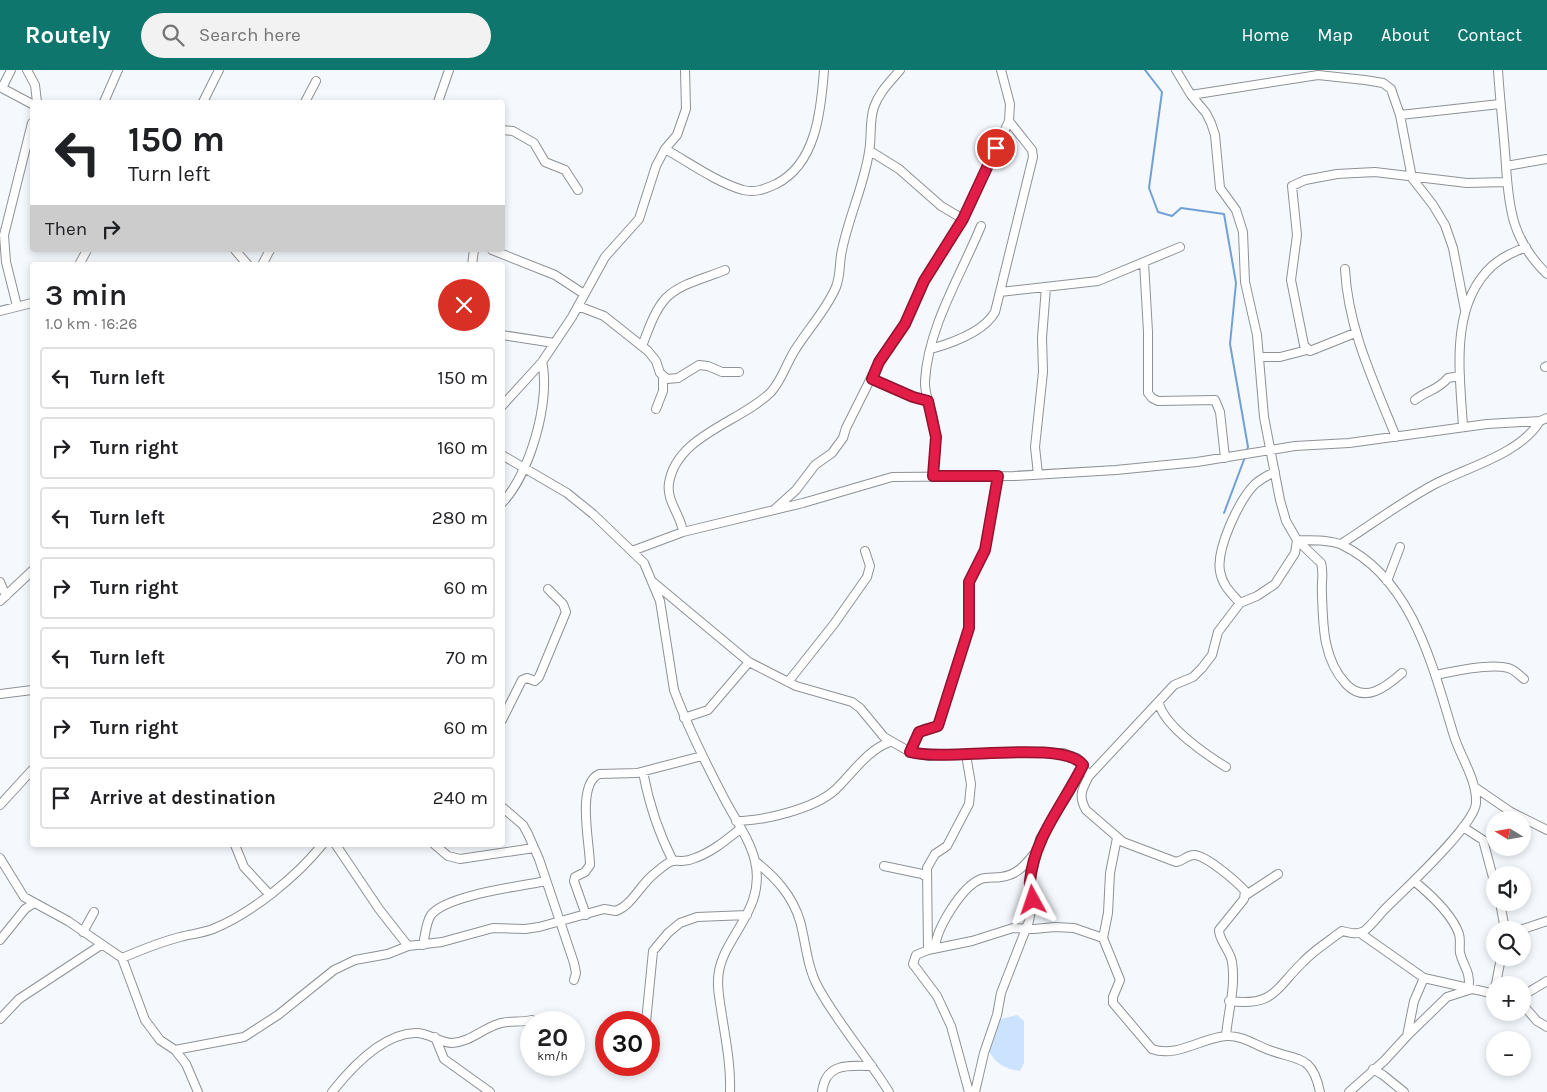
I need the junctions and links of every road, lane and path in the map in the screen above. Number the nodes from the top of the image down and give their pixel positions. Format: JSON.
{"nodes":[{"id":1,"x":11,"y":70,"type":"edge"},
{"id":2,"x":27,"y":70,"type":"edge"},
{"id":3,"x":118,"y":70,"type":"edge"},
{"id":4,"x":219,"y":70,"type":"edge"},
{"id":5,"x":448,"y":70,"type":"edge"},
{"id":6,"x":685,"y":70,"type":"edge"},
{"id":7,"x":824,"y":70,"type":"edge"},
{"id":8,"x":900,"y":70,"type":"edge"},
{"id":9,"x":1001,"y":70,"type":"edge"},
{"id":10,"x":1176,"y":70,"type":"edge"},
{"id":11,"x":1498,"y":70,"type":"edge"},
{"id":12,"x":1305,"y":73,"type":"edge"},
{"id":13,"x":316,"y":81,"type":"dead end"},
{"id":14,"x":1,"y":88,"type":"edge"},
{"id":15,"x":1191,"y":95,"type":"junction"},
{"id":16,"x":37,"y":100,"type":"edge"},
{"id":17,"x":105,"y":100,"type":"edge"},
{"id":18,"x":204,"y":100,"type":"edge"},
{"id":19,"x":306,"y":100,"type":"edge"},
{"id":20,"x":439,"y":100,"type":"edge"},
{"id":21,"x":30,"y":103,"type":"edge"},
{"id":22,"x":1500,"y":104,"type":"junction"},
{"id":23,"x":1400,"y":115,"type":"junction"},
{"id":24,"x":1008,"y":121,"type":"junction"},
{"id":25,"x":505,"y":130,"type":"edge"},
{"id":26,"x":30,"y":131,"type":"edge"},
{"id":27,"x":666,"y":149,"type":"junction"},
{"id":28,"x":870,"y":150,"type":"junction"},
{"id":29,"x":1547,"y":159,"type":"edge"},
{"id":30,"x":1506,"y":166,"type":"junction"},
{"id":31,"x":1412,"y":178,"type":"junction"},
{"id":32,"x":1506,"y":182,"type":"junction"},
{"id":33,"x":578,"y":190,"type":"dead end"},
{"id":34,"x":963,"y":219,"type":"junction"},
{"id":35,"x":981,"y":226,"type":"dead end"},
{"id":36,"x":1180,"y":247,"type":"dead end"},
{"id":37,"x":1526,"y":247,"type":"junction"},
{"id":38,"x":237,"y":252,"type":"edge"},
{"id":39,"x":497,"y":252,"type":"edge"},
{"id":40,"x":245,"y":262,"type":"edge"},
{"id":41,"x":1144,"y":262,"type":"junction"},
{"id":42,"x":1345,"y":269,"type":"dead end"},
{"id":43,"x":725,"y":270,"type":"dead end"},
{"id":44,"x":1547,"y":274,"type":"edge"},
{"id":45,"x":1046,"y":287,"type":"junction"},
{"id":46,"x":1000,"y":292,"type":"junction"},
{"id":47,"x":584,"y":294,"type":"junction"},
{"id":48,"x":30,"y":303,"type":"edge"},
{"id":49,"x":17,"y":306,"type":"junction"},
{"id":50,"x":578,"y":306,"type":"junction"},
{"id":51,"x":1465,"y":310,"type":"junction"},
{"id":52,"x":0,"y":311,"type":"edge"},
{"id":53,"x":1355,"y":333,"type":"junction"},
{"id":54,"x":505,"y":336,"type":"edge"},
{"id":55,"x":554,"y":344,"type":"junction"},
{"id":56,"x":642,"y":346,"type":"junction"},
{"id":57,"x":931,"y":349,"type":"junction"},
{"id":58,"x":1307,"y":350,"type":"junction"},
{"id":59,"x":1259,"y":357,"type":"junction"},
{"id":60,"x":542,"y":362,"type":"junction"},
{"id":61,"x":738,"y":372,"type":"dead end"},
{"id":62,"x":663,"y":376,"type":"junction"},
{"id":63,"x":1460,"y":376,"type":"junction"},
{"id":64,"x":872,"y":379,"type":"junction"},
{"id":65,"x":1415,"y":400,"type":"dead end"},
{"id":66,"x":928,"y":401,"type":"junction"},
{"id":67,"x":505,"y":403,"type":"edge"},
{"id":68,"x":656,"y":409,"type":"dead end"},
{"id":69,"x":1543,"y":420,"type":"edge"},
{"id":70,"x":1463,"y":427,"type":"junction"},
{"id":71,"x":1396,"y":436,"type":"junction"},
{"id":72,"x":1272,"y":449,"type":"junction"},
{"id":73,"x":505,"y":457,"type":"edge"},
{"id":74,"x":1226,"y":458,"type":"junction"},
{"id":75,"x":524,"y":467,"type":"junction"},
{"id":76,"x":1274,"y":472,"type":"junction"},
{"id":77,"x":1038,"y":474,"type":"junction"},
{"id":78,"x":933,"y":476,"type":"junction"},
{"id":79,"x":998,"y":476,"type":"junction"},
{"id":80,"x":505,"y":499,"type":"edge"},
{"id":81,"x":774,"y":510,"type":"junction"},
{"id":82,"x":684,"y":532,"type":"junction"},
{"id":83,"x":1297,"y":540,"type":"junction"},
{"id":84,"x":1341,"y":544,"type":"junction"},
{"id":85,"x":1400,"y":547,"type":"dead end"},
{"id":86,"x":632,"y":551,"type":"junction"},
{"id":87,"x":865,"y":551,"type":"dead end"},
{"id":88,"x":30,"y":573,"type":"edge"},
{"id":89,"x":1387,"y":581,"type":"junction"},
{"id":90,"x":0,"y":582,"type":"edge"},
{"id":91,"x":653,"y":582,"type":"junction"},
{"id":92,"x":548,"y":589,"type":"dead end"},
{"id":93,"x":3,"y":598,"type":"edge"},
{"id":94,"x":1240,"y":603,"type":"junction"},
{"id":95,"x":750,"y":662,"type":"junction"},
{"id":96,"x":1402,"y":673,"type":"dead end"},
{"id":97,"x":1436,"y":675,"type":"junction"},
{"id":98,"x":1524,"y":679,"type":"dead end"},
{"id":99,"x":788,"y":682,"type":"junction"},
{"id":100,"x":30,"y":690,"type":"edge"},
{"id":101,"x":0,"y":694,"type":"edge"},
{"id":102,"x":1159,"y":704,"type":"junction"},
{"id":103,"x":505,"y":714,"type":"edge"},
{"id":104,"x":684,"y":718,"type":"junction"},
{"id":105,"x":890,"y":742,"type":"junction"},
{"id":106,"x":910,"y":752,"type":"junction"},
{"id":107,"x":966,"y":755,"type":"junction"},
{"id":108,"x":702,"y":756,"type":"junction"},
{"id":109,"x":1083,"y":765,"type":"junction"},
{"id":110,"x":1226,"y":767,"type":"dead end"},
{"id":111,"x":30,"y":772,"type":"edge"},
{"id":112,"x":643,"y":772,"type":"junction"},
{"id":113,"x":1089,"y":776,"type":"junction"},
{"id":114,"x":1476,"y":788,"type":"junction"},
{"id":115,"x":0,"y":805,"type":"edge"},
{"id":116,"x":505,"y":810,"type":"edge"},
{"id":117,"x":736,"y":821,"type":"junction"},
{"id":118,"x":1463,"y":827,"type":"junction"},
{"id":119,"x":740,"y":829,"type":"junction"},
{"id":120,"x":1547,"y":830,"type":"edge"},
{"id":121,"x":1117,"y":838,"type":"junction"},
{"id":122,"x":236,"y":847,"type":"edge"},
{"id":123,"x":320,"y":847,"type":"edge"},
{"id":124,"x":337,"y":847,"type":"edge"},
{"id":125,"x":437,"y":847,"type":"edge"},
{"id":126,"x":534,"y":848,"type":"junction"},
{"id":127,"x":1038,"y":849,"type":"junction"},
{"id":128,"x":0,"y":858,"type":"edge"},
{"id":129,"x":673,"y":861,"type":"junction"},
{"id":130,"x":755,"y":861,"type":"junction"},
{"id":131,"x":884,"y":866,"type":"dead end"},
{"id":132,"x":1490,"y":866,"type":"edge"},
{"id":133,"x":1278,"y":874,"type":"dead end"},
{"id":134,"x":925,"y":876,"type":"junction"},
{"id":135,"x":546,"y":881,"type":"junction"},
{"id":136,"x":1414,"y":882,"type":"junction"},
{"id":137,"x":269,"y":894,"type":"junction"},
{"id":138,"x":1246,"y":895,"type":"junction"},
{"id":139,"x":34,"y":903,"type":"junction"},
{"id":140,"x":94,"y":912,"type":"dead end"},
{"id":141,"x":586,"y":915,"type":"junction"},
{"id":142,"x":747,"y":915,"type":"junction"},
{"id":143,"x":1547,"y":921,"type":"edge"},
{"id":144,"x":560,"y":922,"type":"junction"},
{"id":145,"x":1531,"y":926,"type":"edge"},
{"id":146,"x":1026,"y":927,"type":"junction"},
{"id":147,"x":84,"y":932,"type":"junction"},
{"id":148,"x":1360,"y":933,"type":"junction"},
{"id":149,"x":1103,"y":938,"type":"junction"},
{"id":150,"x":0,"y":940,"type":"edge"},
{"id":151,"x":101,"y":945,"type":"junction"},
{"id":152,"x":423,"y":945,"type":"junction"},
{"id":153,"x":408,"y":946,"type":"junction"},
{"id":154,"x":931,"y":949,"type":"junction"},
{"id":155,"x":122,"y":958,"type":"junction"},
{"id":156,"x":1424,"y":978,"type":"junction"},
{"id":157,"x":574,"y":980,"type":"dead end"},
{"id":158,"x":1547,"y":981,"type":"edge"},
{"id":159,"x":1469,"y":990,"type":"junction"},
{"id":160,"x":1531,"y":991,"type":"edge"},
{"id":161,"x":1486,"y":993,"type":"edge"},
{"id":162,"x":1229,"y":1001,"type":"junction"},
{"id":163,"x":647,"y":1011,"type":"edge"},
{"id":164,"x":1531,"y":1014,"type":"edge"},
{"id":165,"x":0,"y":1019,"type":"edge"},
{"id":166,"x":520,"y":1021,"type":"edge"},
{"id":167,"x":1547,"y":1027,"type":"edge"},
{"id":168,"x":1226,"y":1036,"type":"junction"},
{"id":169,"x":1407,"y":1036,"type":"junction"},
{"id":170,"x":435,"y":1037,"type":"junction"},
{"id":171,"x":175,"y":1050,"type":"junction"},
{"id":172,"x":872,"y":1066,"type":"junction"},
{"id":173,"x":1372,"y":1070,"type":"junction"},
{"id":174,"x":198,"y":1092,"type":"edge"},
{"id":175,"x":332,"y":1092,"type":"edge"},
{"id":176,"x":490,"y":1092,"type":"edge"},
{"id":177,"x":730,"y":1092,"type":"edge"},
{"id":178,"x":822,"y":1092,"type":"edge"},
{"id":179,"x":889,"y":1092,"type":"edge"},
{"id":180,"x":969,"y":1092,"type":"edge"},
{"id":181,"x":975,"y":1092,"type":"edge"},
{"id":182,"x":1320,"y":1092,"type":"edge"},
{"id":183,"x":1349,"y":1092,"type":"edge"},
{"id":184,"x":1404,"y":1092,"type":"edge"}],
"edges":[{"from":1,"to":14,"type":"street"},
{"from":2,"to":16,"type":"street"},
{"from":3,"to":17,"type":"street"},
{"from":4,"to":18,"type":"street"},
{"from":5,"to":20,"type":"street"},
{"from":6,"to":27,"type":"street"},
{"from":7,"to":27,"type":"street"},
{"from":8,"to":28,"type":"street"},
{"from":9,"to":24,"type":"street"},
{"from":10,"to":15,"type":"street"},
{"from":11,"to":22,"type":"street"},
{"from":12,"to":15,"type":"street"},
{"from":12,"to":23,"type":"street"},
{"from":13,"to":19,"type":"street"},
{"from":14,"to":21,"type":"street"},
{"from":15,"to":59,"type":"street"},
{"from":22,"to":23,"type":"street"},
{"from":22,"to":30,"type":"street"},
{"from":23,"to":31,"type":"street"},
{"from":24,"to":34,"type":"street"},
{"from":24,"to":46,"type":"street"},
{"from":25,"to":33,"type":"street"},
{"from":26,"to":49,"type":"street"},
{"from":27,"to":47,"type":"street"},
{"from":28,"to":34,"type":"street"},
{"from":28,"to":82,"type":"street"},
{"from":29,"to":30,"type":"street"},
{"from":30,"to":32,"type":"street"},
{"from":31,"to":32,"type":"street"},
{"from":31,"to":51,"type":"street"},
{"from":31,"to":58,"type":"street"},
{"from":32,"to":37,"type":"street"},
{"from":34,"to":64,"type":"street"},
{"from":35,"to":57,"type":"street"},
{"from":36,"to":41,"type":"street"},
{"from":37,"to":44,"type":"street"},
{"from":37,"to":51,"type":"street"},
{"from":38,"to":40,"type":"street"},
{"from":39,"to":47,"type":"street"},
{"from":41,"to":45,"type":"street"},
{"from":41,"to":74,"type":"street"},
{"from":42,"to":53,"type":"street"},
{"from":43,"to":56,"type":"street"},
{"from":45,"to":46,"type":"street"},
{"from":45,"to":77,"type":"street"},
{"from":46,"to":57,"type":"street"},
{"from":47,"to":50,"type":"street"},
{"from":48,"to":49,"type":"street"},
{"from":49,"to":52,"type":"street"},
{"from":50,"to":55,"type":"street"},
{"from":50,"to":56,"type":"street"},
{"from":51,"to":63,"type":"street"},
{"from":53,"to":58,"type":"street"},
{"from":53,"to":71,"type":"street"},
{"from":54,"to":55,"type":"street"},
{"from":55,"to":60,"type":"street"},
{"from":56,"to":62,"type":"street"},
{"from":57,"to":66,"type":"street"},
{"from":58,"to":59,"type":"street"},
{"from":59,"to":72,"type":"street"},
{"from":60,"to":67,"type":"street"},
{"from":60,"to":75,"type":"street"},
{"from":61,"to":62,"type":"street"},
{"from":62,"to":68,"type":"street"},
{"from":63,"to":65,"type":"street"},
{"from":63,"to":70,"type":"street"},
{"from":64,"to":66,"type":"street"},
{"from":64,"to":81,"type":"street"},
{"from":66,"to":78,"type":"street"},
{"from":69,"to":70,"type":"street"},
{"from":69,"to":84,"type":"street"},
{"from":70,"to":71,"type":"street"},
{"from":71,"to":72,"type":"street"},
{"from":72,"to":74,"type":"street"},
{"from":72,"to":76,"type":"street"},
{"from":73,"to":75,"type":"street"},
{"from":74,"to":77,"type":"street"},
{"from":75,"to":80,"type":"street"},
{"from":75,"to":86,"type":"street"},
{"from":76,"to":83,"type":"street"},
{"from":76,"to":94,"type":"street"},
{"from":77,"to":79,"type":"street"},
{"from":78,"to":79,"type":"street"},
{"from":78,"to":81,"type":"street"},
{"from":79,"to":106,"type":"street"},
{"from":81,"to":82,"type":"street"},
{"from":82,"to":86,"type":"street"},
{"from":83,"to":84,"type":"street"},
{"from":83,"to":94,"type":"street"},
{"from":83,"to":96,"type":"street"},
{"from":84,"to":89,"type":"street"},
{"from":85,"to":89,"type":"street"},
{"from":86,"to":91,"type":"street"},
{"from":87,"to":99,"type":"street"},
{"from":88,"to":93,"type":"street"},
{"from":89,"to":97,"type":"street"},
{"from":90,"to":93,"type":"street"},
{"from":91,"to":95,"type":"street"},
{"from":91,"to":104,"type":"street"},
{"from":92,"to":103,"type":"street"},
{"from":94,"to":102,"type":"street"},
{"from":95,"to":99,"type":"street"},
{"from":95,"to":104,"type":"street"},
{"from":97,"to":98,"type":"street"},
{"from":97,"to":114,"type":"street"},
{"from":99,"to":105,"type":"street"},
{"from":100,"to":101,"type":"street"},
{"from":102,"to":110,"type":"street"},
{"from":102,"to":113,"type":"street"},
{"from":104,"to":108,"type":"street"},
{"from":105,"to":106,"type":"street"},
{"from":105,"to":117,"type":"street"},
{"from":106,"to":107,"type":"street"},
{"from":107,"to":109,"type":"street"},
{"from":107,"to":134,"type":"street"},
{"from":108,"to":112,"type":"street"},
{"from":108,"to":117,"type":"street"},
{"from":109,"to":113,"type":"street"},
{"from":109,"to":127,"type":"street"},
{"from":111,"to":115,"type":"street"},
{"from":112,"to":129,"type":"street"},
{"from":112,"to":141,"type":"street"},
{"from":113,"to":121,"type":"street"},
{"from":114,"to":118,"type":"street"},
{"from":114,"to":120,"type":"street"},
{"from":116,"to":126,"type":"street"},
{"from":117,"to":119,"type":"street"},
{"from":118,"to":132,"type":"street"},
{"from":118,"to":136,"type":"street"},
{"from":119,"to":129,"type":"street"},
{"from":119,"to":130,"type":"street"},
{"from":121,"to":138,"type":"street"},
{"from":121,"to":149,"type":"street"},
{"from":122,"to":137,"type":"street"},
{"from":123,"to":137,"type":"street"},
{"from":124,"to":153,"type":"street"},
{"from":125,"to":126,"type":"street"},
{"from":126,"to":135,"type":"street"},
{"from":127,"to":146,"type":"street"},
{"from":127,"to":154,"type":"street"},
{"from":128,"to":139,"type":"street"},
{"from":129,"to":141,"type":"street"},
{"from":130,"to":142,"type":"street"},
{"from":130,"to":172,"type":"street"},
{"from":131,"to":134,"type":"street"},
{"from":133,"to":138,"type":"street"},
{"from":134,"to":154,"type":"street"},
{"from":135,"to":144,"type":"street"},
{"from":135,"to":152,"type":"street"},
{"from":136,"to":148,"type":"street"},
{"from":136,"to":159,"type":"street"},
{"from":137,"to":155,"type":"street"},
{"from":138,"to":162,"type":"street"},
{"from":139,"to":147,"type":"street"},
{"from":139,"to":150,"type":"street"},
{"from":140,"to":147,"type":"street"},
{"from":141,"to":144,"type":"street"},
{"from":142,"to":163,"type":"street"},
{"from":142,"to":177,"type":"street"},
{"from":143,"to":145,"type":"street"},
{"from":144,"to":152,"type":"street"},
{"from":144,"to":157,"type":"street"},
{"from":146,"to":149,"type":"street"},
{"from":146,"to":154,"type":"street"},
{"from":146,"to":181,"type":"street"},
{"from":147,"to":151,"type":"street"},
{"from":148,"to":156,"type":"street"},
{"from":148,"to":162,"type":"street"},
{"from":149,"to":168,"type":"street"},
{"from":151,"to":155,"type":"street"},
{"from":151,"to":165,"type":"street"},
{"from":152,"to":153,"type":"street"},
{"from":153,"to":171,"type":"street"},
{"from":154,"to":180,"type":"street"},
{"from":155,"to":171,"type":"street"},
{"from":156,"to":159,"type":"street"},
{"from":156,"to":169,"type":"street"},
{"from":158,"to":160,"type":"street"},
{"from":159,"to":161,"type":"street"},
{"from":159,"to":169,"type":"street"},
{"from":162,"to":168,"type":"street"},
{"from":164,"to":167,"type":"street"},
{"from":166,"to":170,"type":"street"},
{"from":168,"to":182,"type":"street"},
{"from":169,"to":173,"type":"street"},
{"from":170,"to":175,"type":"street"},
{"from":170,"to":176,"type":"street"},
{"from":171,"to":174,"type":"street"},
{"from":172,"to":178,"type":"street"},
{"from":172,"to":179,"type":"street"},
{"from":173,"to":183,"type":"street"},
{"from":173,"to":184,"type":"street"}]}
